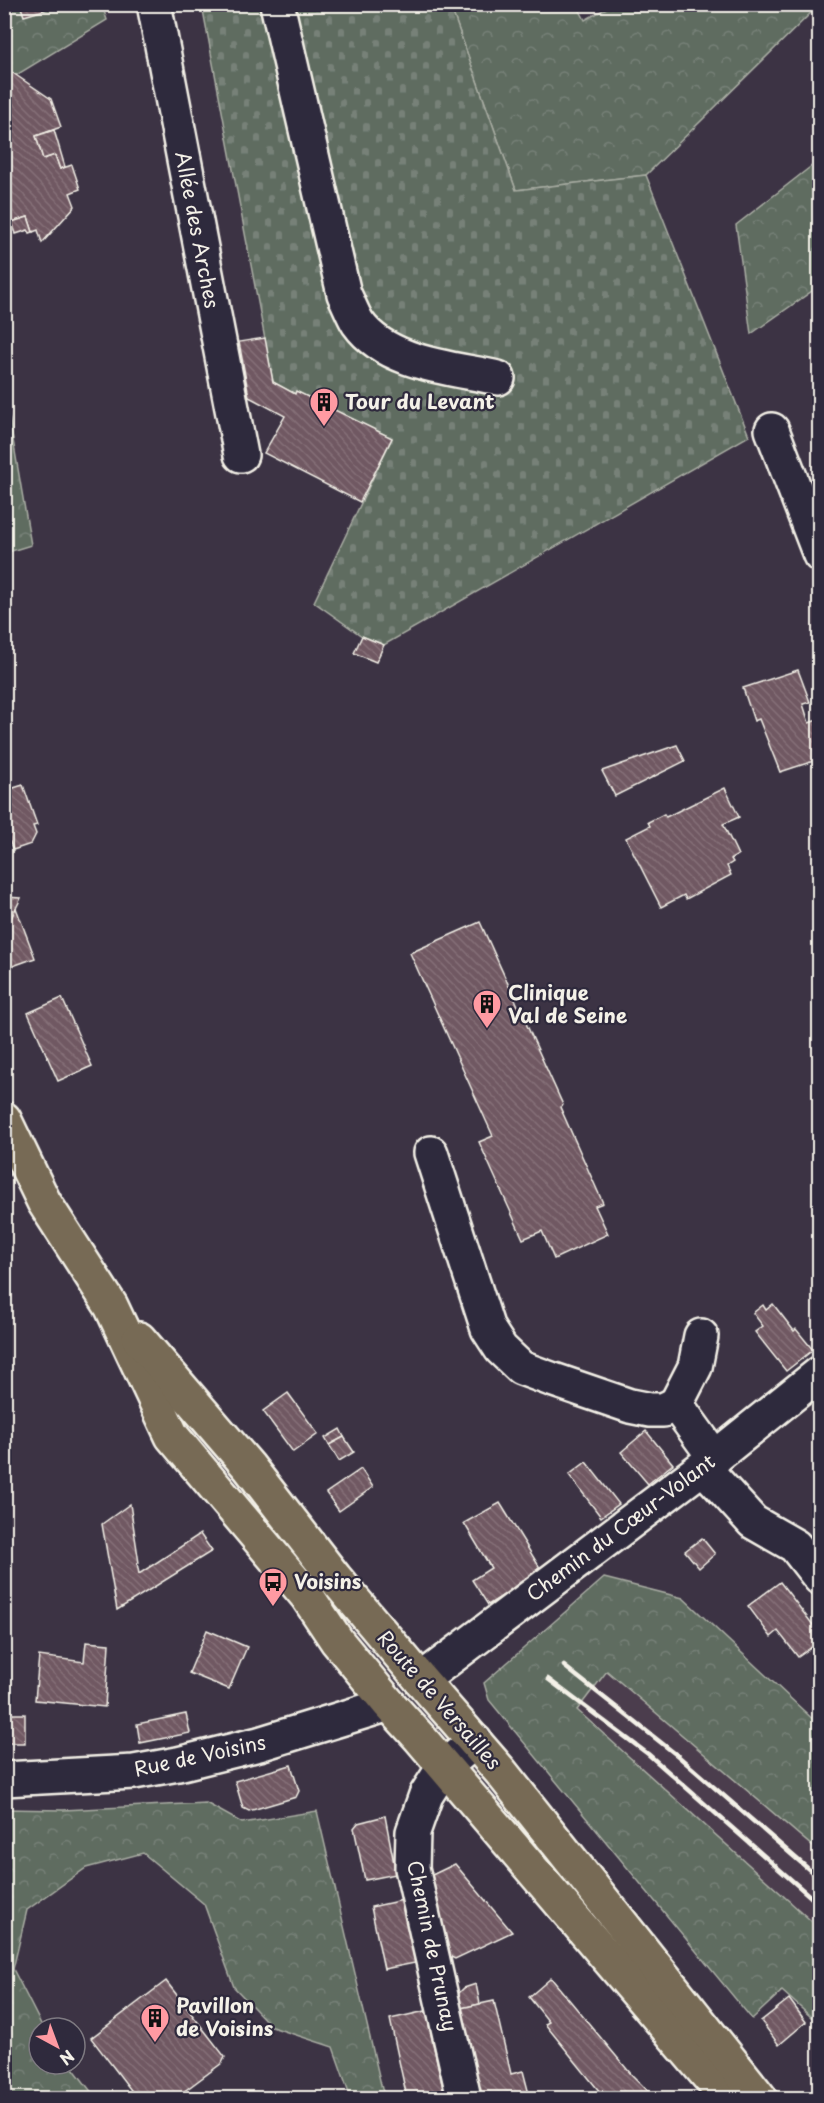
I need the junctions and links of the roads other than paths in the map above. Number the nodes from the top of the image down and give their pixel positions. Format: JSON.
{"nodes":[{"id":1,"x":154,"y":4,"type":"edge"},
{"id":2,"x":277,"y":4,"type":"edge"},
{"id":3,"x":498,"y":378,"type":"dead end"},
{"id":4,"x":772,"y":430,"type":"dead end"},
{"id":5,"x":241,"y":455,"type":"dead end"},
{"id":6,"x":819,"y":555,"type":"edge"},
{"id":7,"x":4,"y":1119,"type":"edge"},
{"id":8,"x":431,"y":1153,"type":"dead end"},
{"id":9,"x":111,"y":1306,"type":"junction"},
{"id":10,"x":701,"y":1336,"type":"dead end"},
{"id":11,"x":819,"y":1373,"type":"edge"},
{"id":12,"x":676,"y":1404,"type":"junction"},
{"id":13,"x":709,"y":1462,"type":"junction"},
{"id":14,"x":819,"y":1578,"type":"edge"},
{"id":15,"x":421,"y":1680,"type":"junction"},
{"id":16,"x":389,"y":1704,"type":"junction"},
{"id":17,"x":475,"y":1741,"type":"junction"},
{"id":18,"x":444,"y":1767,"type":"junction"},
{"id":19,"x":4,"y":1779,"type":"edge"},
{"id":20,"x":464,"y":2098,"type":"edge"},
{"id":21,"x":727,"y":2098,"type":"edge"},
{"id":22,"x":760,"y":2098,"type":"edge"}],
"edges":[{"from":1,"to":5,"type":"street","name":"Allée des Arches"},
{"from":2,"to":3,"type":"street"},
{"from":4,"to":6,"type":"street"},
{"from":7,"to":9,"type":"main road","name":"Route de Versailles"},
{"from":8,"to":12,"type":"street"},
{"from":9,"to":15,"type":"main road","name":"Route de Versailles"},
{"from":9,"to":16,"type":"main road","name":"Route de Versailles"},
{"from":10,"to":12,"type":"street"},
{"from":11,"to":13,"type":"street","name":"Chemin du Cœur-Volant"},
{"from":12,"to":13,"type":"street"},
{"from":13,"to":14,"type":"street"},
{"from":13,"to":15,"type":"street","name":"Chemin du Cœur-Volant"},
{"from":15,"to":16,"type":"main road"},
{"from":15,"to":17,"type":"main road","name":"Route de Versailles"},
{"from":16,"to":18,"type":"main road","name":"Route de Versailles"},
{"from":16,"to":19,"type":"street","name":"Rue de Voisins"},
{"from":17,"to":18,"type":"street","name":"Chemin de Prunay"},
{"from":17,"to":22,"type":"main road","name":"Route de Versailles"},
{"from":18,"to":20,"type":"street","name":"Chemin de Prunay"},
{"from":18,"to":21,"type":"main road","name":"Route de Versailles"}]}
